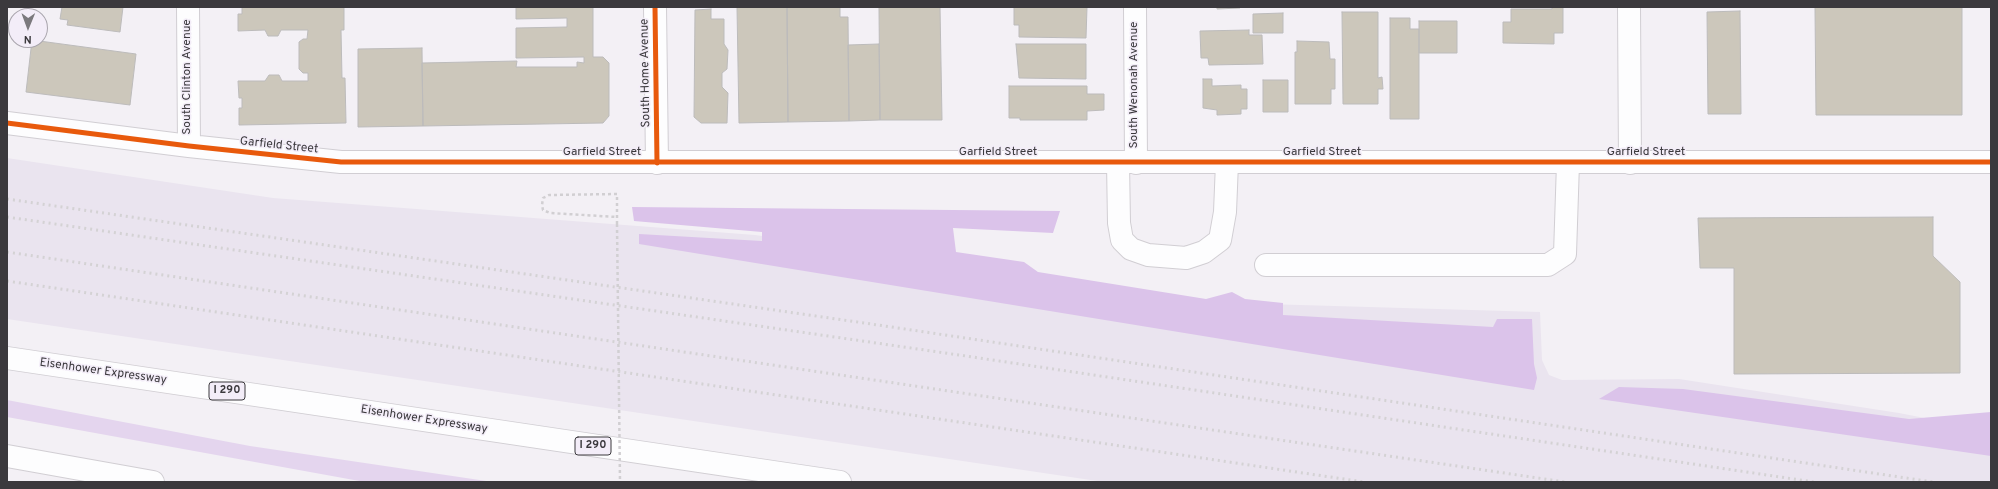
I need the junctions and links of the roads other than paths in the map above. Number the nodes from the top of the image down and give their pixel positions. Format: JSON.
{"nodes":[{"id":1,"x":188,"y":7,"type":"edge"},
{"id":2,"x":655,"y":7,"type":"edge"},
{"id":3,"x":1135,"y":7,"type":"edge"},
{"id":4,"x":1629,"y":7,"type":"edge"},
{"id":5,"x":7,"y":123,"type":"edge"},
{"id":6,"x":189,"y":146,"type":"junction"},
{"id":7,"x":1991,"y":162,"type":"edge"},
{"id":8,"x":657,"y":163,"type":"junction"},
{"id":9,"x":1127,"y":163,"type":"junction"},
{"id":10,"x":1227,"y":163,"type":"junction"},
{"id":11,"x":1568,"y":163,"type":"junction"},
{"id":12,"x":1630,"y":163,"type":"junction"},
{"id":13,"x":1266,"y":265,"type":"dead end"},
{"id":14,"x":7,"y":358,"type":"edge"},
{"id":15,"x":7,"y":456,"type":"edge"},
{"id":16,"x":153,"y":482,"type":"edge"},
{"id":17,"x":840,"y":482,"type":"edge"}],
"edges":[{"from":1,"to":6,"type":"main road","name":"South Clinton Avenue"},
{"from":2,"to":8,"type":"main road","name":"South Home Avenue"},
{"from":3,"to":9,"type":"main road","name":"South Wenonah Avenue"},
{"from":4,"to":12,"type":"main road"},
{"from":5,"to":6,"type":"main road","name":"Garfield Street"},
{"from":6,"to":8,"type":"main road","name":"Garfield Street"},
{"from":7,"to":12,"type":"main road","name":"Garfield Street"},
{"from":8,"to":9,"type":"main road","name":"Garfield Street"},
{"from":9,"to":10,"type":"main road","name":"Garfield Street"},
{"from":9,"to":10,"type":"main road"},
{"from":10,"to":11,"type":"main road","name":"Garfield Street"},
{"from":11,"to":12,"type":"main road","name":"Garfield Street"},
{"from":11,"to":13,"type":"main road"},
{"from":14,"to":17,"type":"main road","name":"Eisenhower Expressway","number":"I 290"},
{"from":15,"to":16,"type":"main road"}]}
